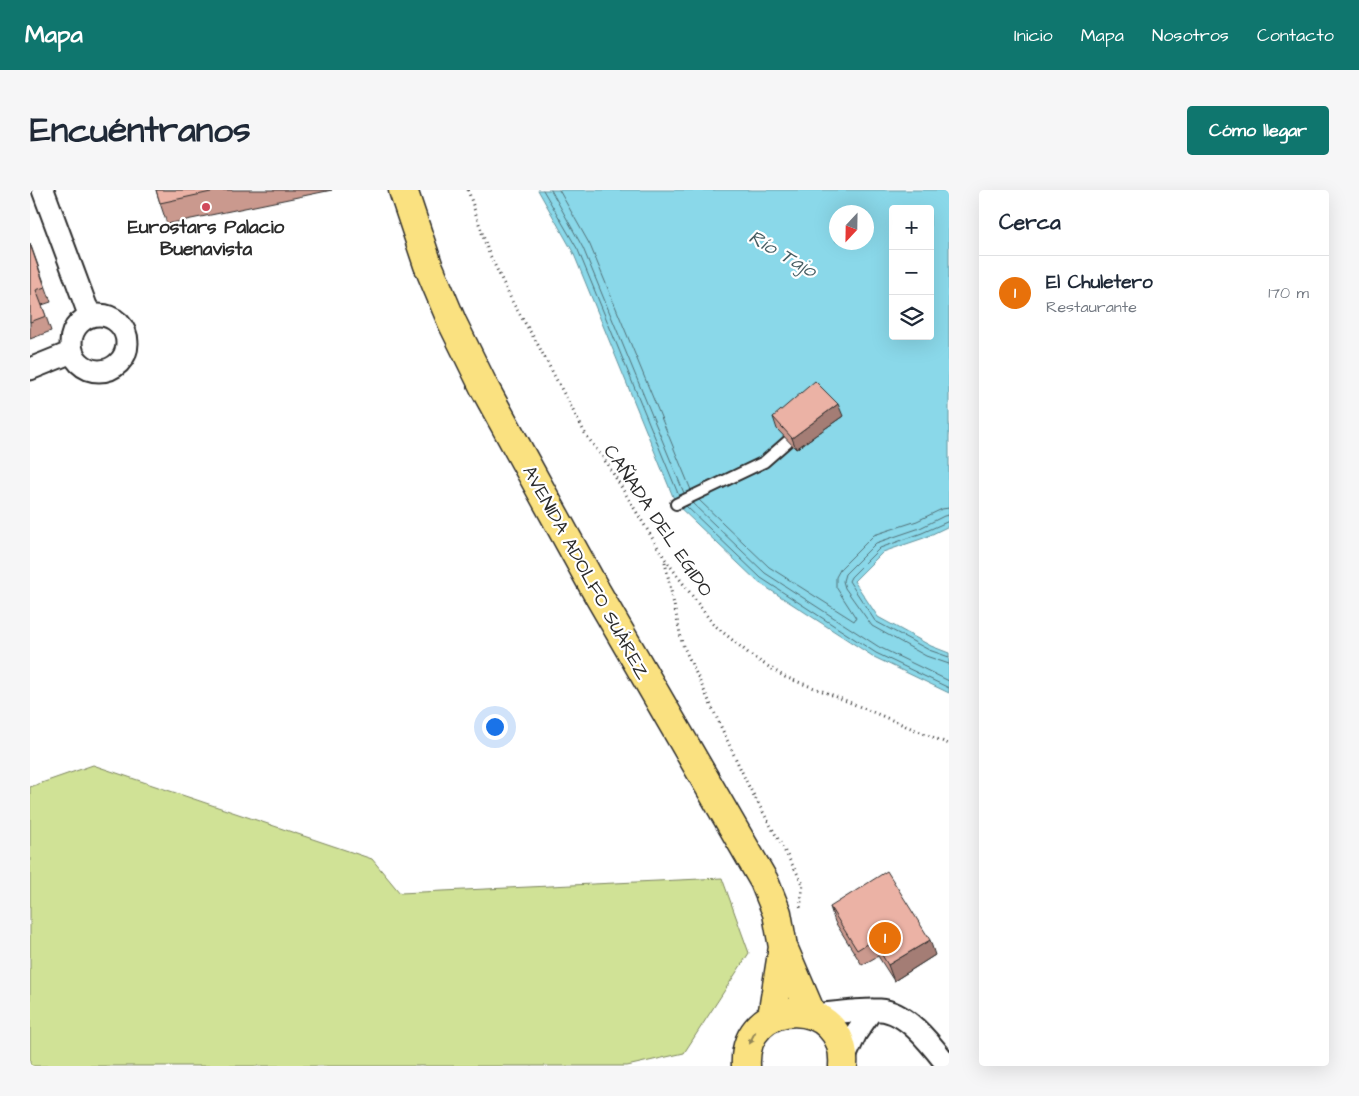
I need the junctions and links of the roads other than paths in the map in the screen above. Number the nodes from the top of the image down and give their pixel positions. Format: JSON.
{"nodes":[{"id":1,"x":43,"y":190,"type":"edge"},
{"id":2,"x":403,"y":190,"type":"edge"},
{"id":3,"x":92,"y":316,"type":"junction"},
{"id":4,"x":72,"y":352,"type":"junction"},
{"id":5,"x":30,"y":369,"type":"edge"},
{"id":6,"x":788,"y":441,"type":"edge"},
{"id":7,"x":676,"y":504,"type":"dead end"},
{"id":8,"x":783,"y":947,"type":"junction"},
{"id":9,"x":872,"y":1010,"type":"junction"},
{"id":10,"x":813,"y":1015,"type":"junction"},
{"id":11,"x":772,"y":1017,"type":"junction"},
{"id":12,"x":843,"y":1062,"type":"edge"},
{"id":13,"x":746,"y":1066,"type":"edge"},
{"id":14,"x":948,"y":1066,"type":"edge"}],
"edges":[{"from":1,"to":3,"type":"street"},
{"from":2,"to":8,"type":"main road","name":"AVENIDA ADOLFO SUÁREZ"},
{"from":3,"to":4,"type":"street"},
{"from":3,"to":4,"type":"street"},
{"from":4,"to":5,"type":"street"},
{"from":6,"to":7,"type":"lane"},
{"from":8,"to":10,"type":"main road","name":"AVENIDA ADOLFO SUÁREZ"},
{"from":8,"to":11,"type":"main road","name":"AVENIDA ADOLFO SUÁREZ"},
{"from":9,"to":10,"type":"street"},
{"from":9,"to":12,"type":"street"},
{"from":9,"to":14,"type":"street"},
{"from":10,"to":11,"type":"main road"},
{"from":10,"to":12,"type":"main road","name":"AVENIDA ADOLFO SUÁREZ"},
{"from":11,"to":13,"type":"main road","one_way":true}]}
